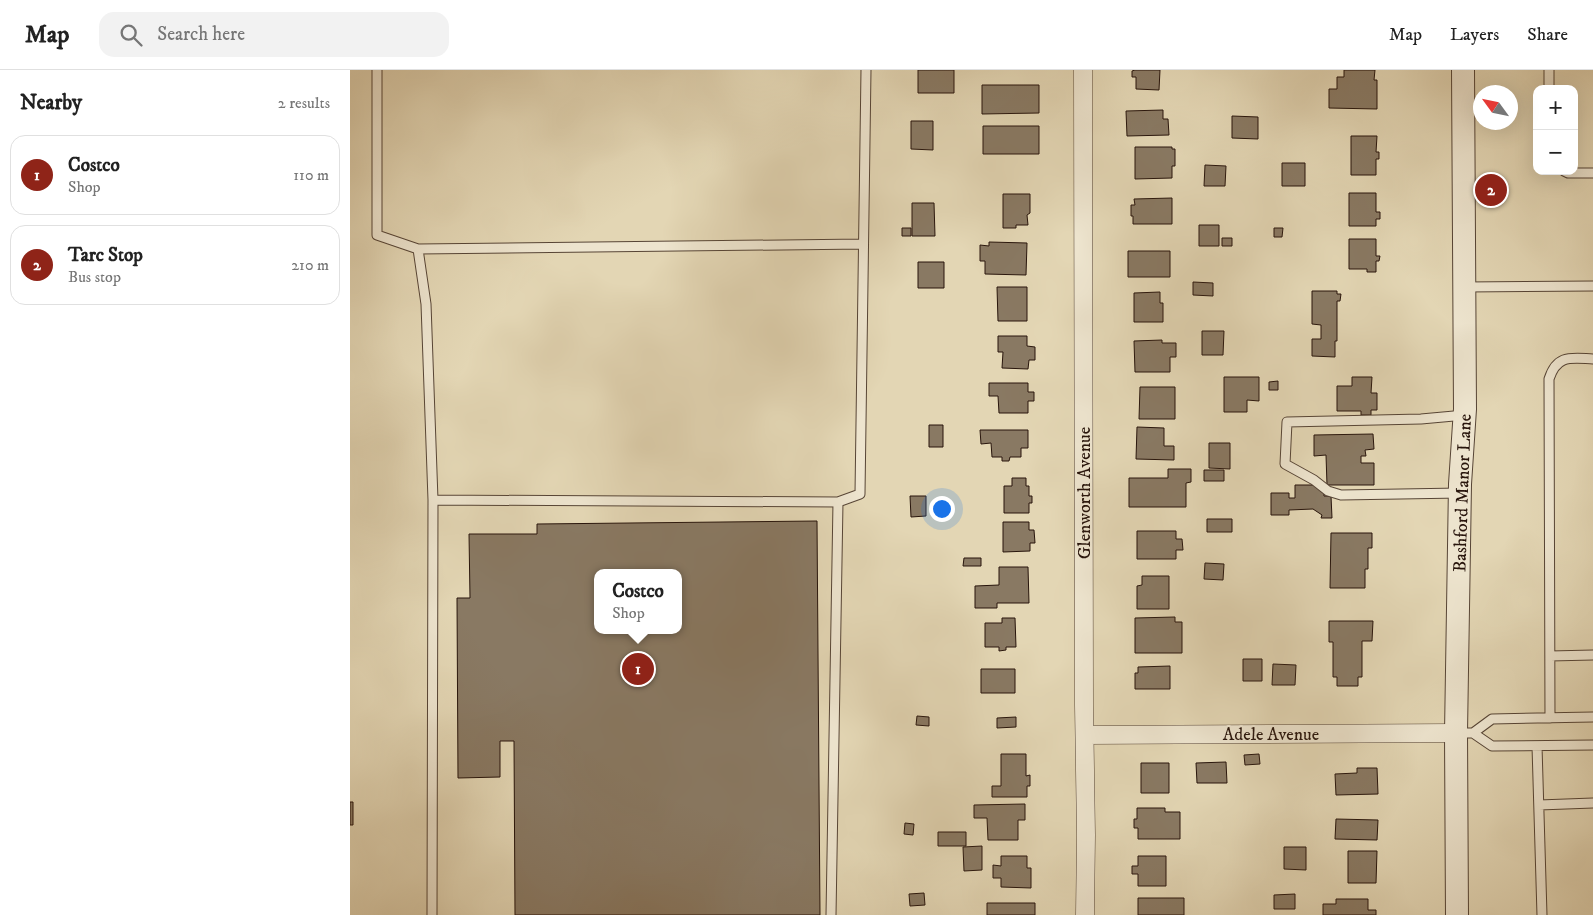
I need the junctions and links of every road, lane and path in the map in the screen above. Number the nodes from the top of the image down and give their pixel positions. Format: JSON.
{"nodes":[{"id":1,"x":377,"y":70,"type":"edge"},
{"id":2,"x":866,"y":70,"type":"edge"},
{"id":3,"x":1083,"y":70,"type":"edge"},
{"id":4,"x":1463,"y":70,"type":"edge"},
{"id":5,"x":1549,"y":70,"type":"edge"},
{"id":6,"x":1549,"y":85,"type":"edge"},
{"id":7,"x":1578,"y":173,"type":"edge"},
{"id":8,"x":1593,"y":173,"type":"edge"},
{"id":9,"x":863,"y":244,"type":"junction"},
{"id":10,"x":418,"y":249,"type":"junction"},
{"id":11,"x":1593,"y":286,"type":"edge"},
{"id":12,"x":1465,"y":287,"type":"junction"},
{"id":13,"x":1593,"y":358,"type":"edge"},
{"id":14,"x":1465,"y":415,"type":"junction"},
{"id":15,"x":1460,"y":492,"type":"junction"},
{"id":16,"x":433,"y":500,"type":"junction"},
{"id":17,"x":838,"y":502,"type":"junction"},
{"id":18,"x":1550,"y":656,"type":"junction"},
{"id":19,"x":1593,"y":656,"type":"edge"},
{"id":20,"x":1593,"y":717,"type":"edge"},
{"id":21,"x":1550,"y":718,"type":"junction"},
{"id":22,"x":1464,"y":733,"type":"junction"},
{"id":23,"x":1085,"y":735,"type":"junction"},
{"id":24,"x":1593,"y":745,"type":"edge"},
{"id":25,"x":1537,"y":746,"type":"junction"},
{"id":26,"x":1593,"y":803,"type":"edge"},
{"id":27,"x":1539,"y":805,"type":"junction"},
{"id":28,"x":432,"y":915,"type":"edge"},
{"id":29,"x":831,"y":915,"type":"edge"},
{"id":30,"x":1085,"y":915,"type":"edge"},
{"id":31,"x":1457,"y":915,"type":"edge"},
{"id":32,"x":1542,"y":915,"type":"edge"}],
"edges":[{"from":1,"to":10,"type":"lane"},
{"from":2,"to":9,"type":"lane"},
{"from":3,"to":23,"type":"street","name":"Glenworth Avenue"},
{"from":4,"to":12,"type":"street","name":"Bashford Manor Lane"},
{"from":5,"to":6,"type":"lane"},
{"from":7,"to":8,"type":"lane"},
{"from":9,"to":10,"type":"lane"},
{"from":9,"to":17,"type":"lane"},
{"from":10,"to":16,"type":"lane"},
{"from":11,"to":12,"type":"lane"},
{"from":12,"to":14,"type":"street","name":"Bashford Manor Lane"},
{"from":13,"to":18,"type":"lane"},
{"from":14,"to":15,"type":"street","name":"Bashford Manor Lane"},
{"from":14,"to":15,"type":"lane"},
{"from":15,"to":22,"type":"street","name":"Bashford Manor Lane"},
{"from":16,"to":17,"type":"lane"},
{"from":16,"to":28,"type":"lane"},
{"from":17,"to":29,"type":"lane"},
{"from":18,"to":19,"type":"lane"},
{"from":18,"to":21,"type":"lane"},
{"from":20,"to":21,"type":"lane"},
{"from":21,"to":22,"type":"lane"},
{"from":22,"to":23,"type":"street","name":"Adele Avenue"},
{"from":22,"to":25,"type":"lane"},
{"from":22,"to":31,"type":"street","name":"Bashford Manor Lane"},
{"from":23,"to":30,"type":"street","name":"Glenworth Avenue"},
{"from":24,"to":25,"type":"lane"},
{"from":25,"to":27,"type":"lane"},
{"from":26,"to":27,"type":"lane"},
{"from":27,"to":32,"type":"lane"}]}
